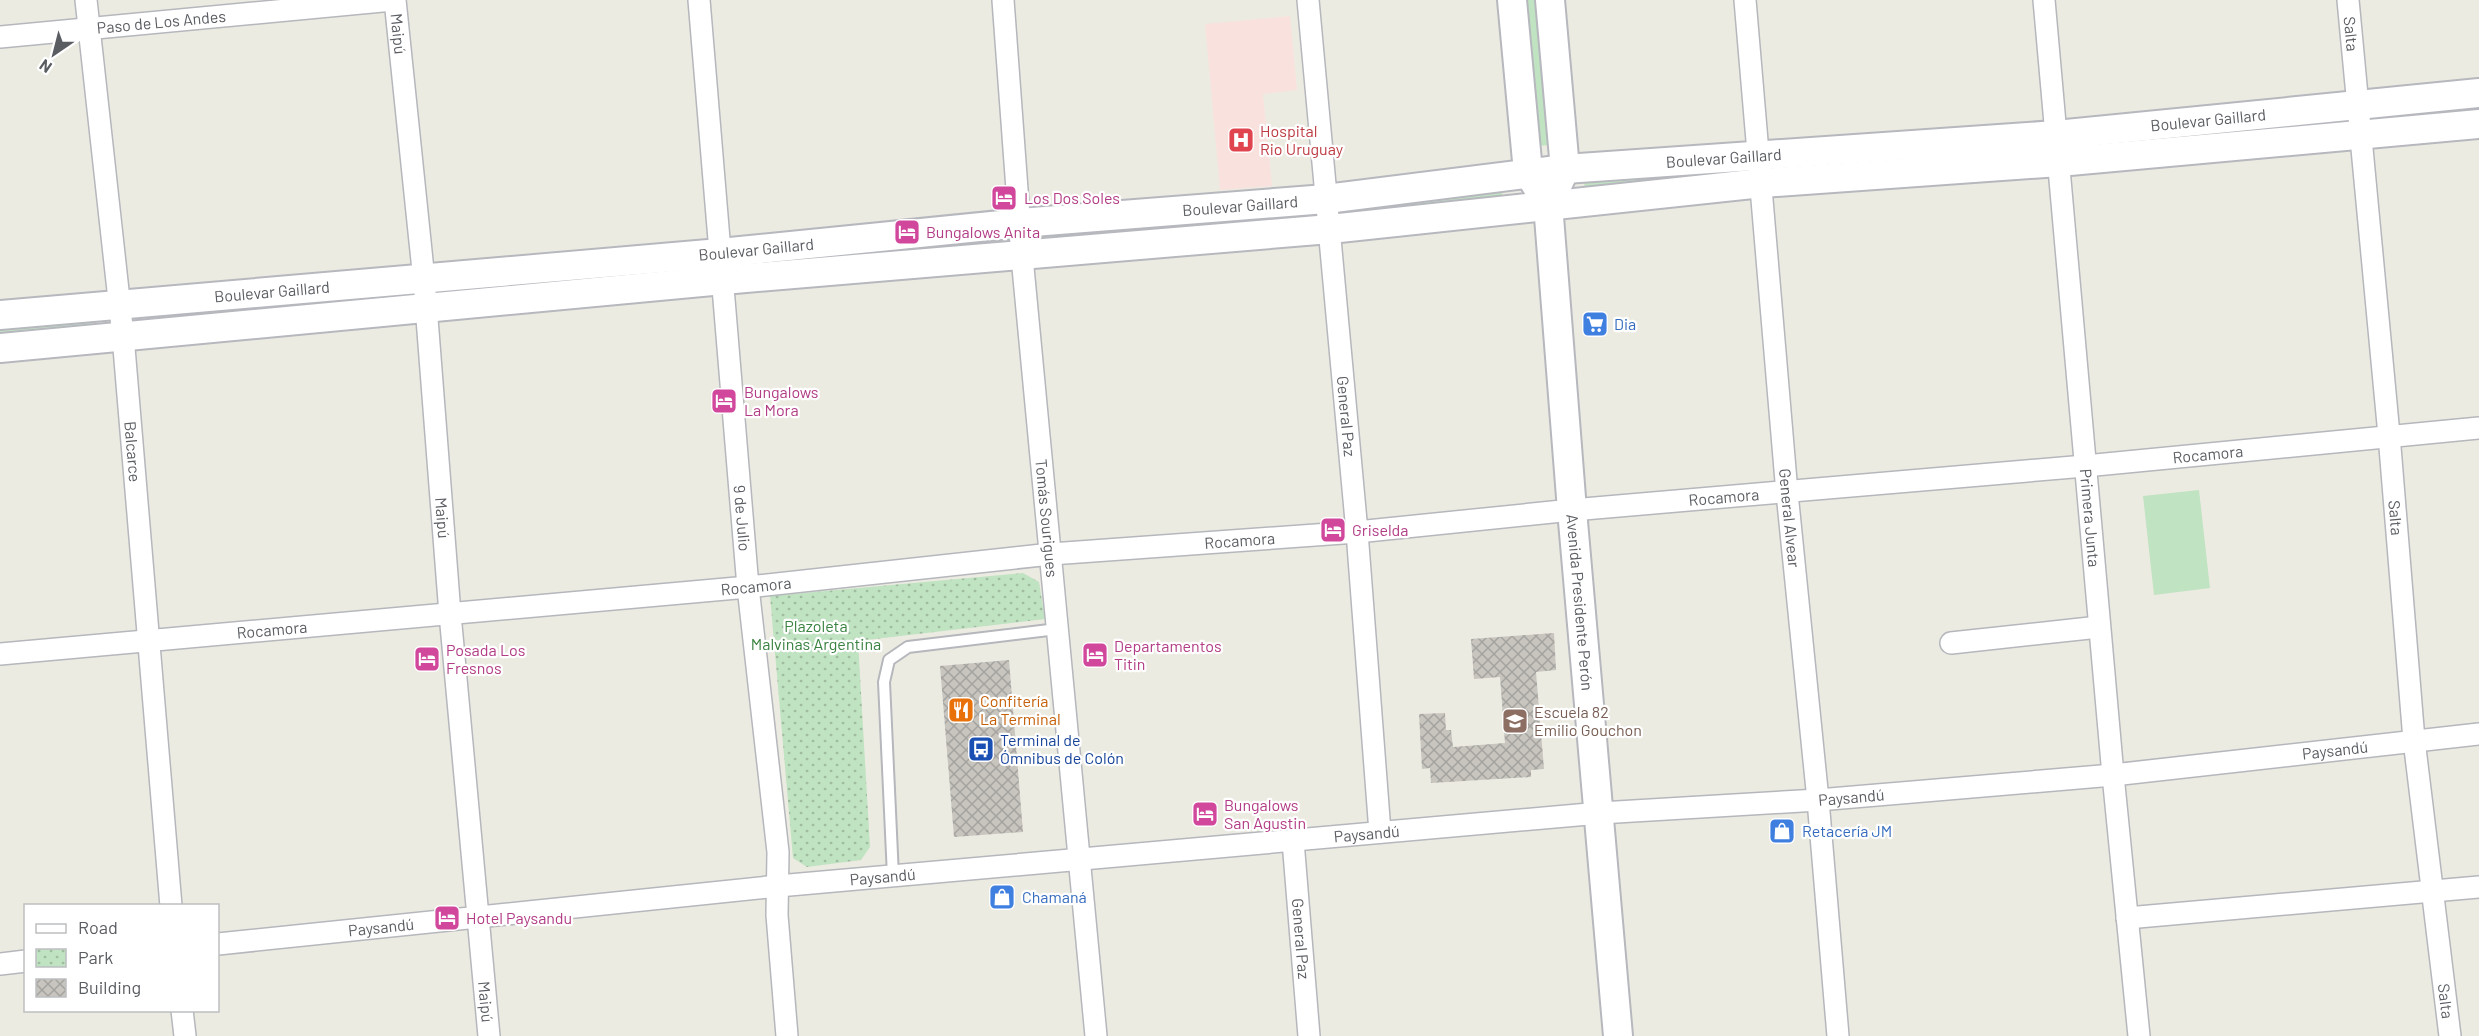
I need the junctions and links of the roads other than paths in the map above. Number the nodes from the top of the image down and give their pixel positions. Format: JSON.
{"nodes":[{"id":1,"x":86,"y":0,"type":"edge"},
{"id":2,"x":394,"y":0,"type":"edge"},
{"id":3,"x":699,"y":0,"type":"edge"},
{"id":4,"x":1003,"y":0,"type":"edge"},
{"id":5,"x":1308,"y":0,"type":"edge"},
{"id":6,"x":1512,"y":0,"type":"edge"},
{"id":7,"x":1550,"y":0,"type":"edge"},
{"id":8,"x":1744,"y":0,"type":"edge"},
{"id":9,"x":2044,"y":0,"type":"edge"},
{"id":10,"x":2348,"y":0,"type":"edge"},
{"id":11,"x":88,"y":29,"type":"junction"},
{"id":12,"x":0,"y":37,"type":"edge"},
{"id":13,"x":2479,"y":93,"type":"edge"},
{"id":14,"x":2357,"y":105,"type":"junction"},
{"id":15,"x":2479,"y":124,"type":"edge"},
{"id":16,"x":2359,"y":135,"type":"junction"},
{"id":17,"x":2057,"y":148,"type":"junction"},
{"id":18,"x":1565,"y":169,"type":"junction"},
{"id":19,"x":1760,"y":170,"type":"junction"},
{"id":20,"x":1528,"y":172,"type":"junction"},
{"id":21,"x":1326,"y":199,"type":"junction"},
{"id":22,"x":1548,"y":204,"type":"junction"},
{"id":23,"x":1020,"y":223,"type":"junction"},
{"id":24,"x":1330,"y":229,"type":"junction"},
{"id":25,"x":1022,"y":257,"type":"junction"},
{"id":26,"x":722,"y":267,"type":"junction"},
{"id":27,"x":424,"y":294,"type":"junction"},
{"id":28,"x":120,"y":304,"type":"junction"},
{"id":29,"x":0,"y":315,"type":"edge"},
{"id":30,"x":123,"y":336,"type":"junction"},
{"id":31,"x":0,"y":348,"type":"edge"},
{"id":32,"x":2479,"y":428,"type":"edge"},
{"id":33,"x":2389,"y":435,"type":"junction"},
{"id":34,"x":2085,"y":466,"type":"junction"},
{"id":35,"x":1787,"y":493,"type":"junction"},
{"id":36,"x":1572,"y":510,"type":"junction"},
{"id":37,"x":1357,"y":532,"type":"junction"},
{"id":38,"x":1051,"y":554,"type":"junction"},
{"id":39,"x":748,"y":586,"type":"junction"},
{"id":40,"x":450,"y":614,"type":"junction"},
{"id":41,"x":2099,"y":627,"type":"junction"},
{"id":42,"x":1057,"y":629,"type":"junction"},
{"id":43,"x":149,"y":641,"type":"junction"},
{"id":44,"x":1951,"y":642,"type":"dead end"},
{"id":45,"x":0,"y":654,"type":"edge"},
{"id":46,"x":2479,"y":734,"type":"edge"},
{"id":47,"x":2414,"y":740,"type":"junction"},
{"id":48,"x":2112,"y":775,"type":"junction"},
{"id":49,"x":1818,"y":800,"type":"junction"},
{"id":50,"x":1600,"y":813,"type":"junction"},
{"id":51,"x":1380,"y":832,"type":"junction"},
{"id":52,"x":1293,"y":841,"type":"junction"},
{"id":53,"x":1079,"y":860,"type":"junction"},
{"id":54,"x":893,"y":876,"type":"junction"},
{"id":55,"x":778,"y":886,"type":"junction"},
{"id":56,"x":2479,"y":887,"type":"edge"},
{"id":57,"x":2432,"y":892,"type":"junction"},
{"id":58,"x":171,"y":904,"type":"edge"},
{"id":59,"x":477,"y":916,"type":"junction"},
{"id":60,"x":2127,"y":918,"type":"junction"},
{"id":61,"x":219,"y":944,"type":"edge"},
{"id":62,"x":24,"y":962,"type":"edge"},
{"id":63,"x":0,"y":964,"type":"edge"},
{"id":64,"x":182,"y":1012,"type":"edge"},
{"id":65,"x":185,"y":1036,"type":"edge"},
{"id":66,"x":489,"y":1036,"type":"edge"},
{"id":67,"x":787,"y":1036,"type":"edge"},
{"id":68,"x":1096,"y":1036,"type":"edge"},
{"id":69,"x":1309,"y":1036,"type":"edge"},
{"id":70,"x":1618,"y":1036,"type":"edge"},
{"id":71,"x":1838,"y":1036,"type":"edge"},
{"id":72,"x":2139,"y":1036,"type":"edge"},
{"id":73,"x":2450,"y":1036,"type":"edge"}],
"edges":[{"from":1,"to":11,"type":"street","name":"Balcarce"},
{"from":2,"to":11,"type":"street","name":"Paso de Los Andes"},
{"from":2,"to":27,"type":"street","name":"Maipú"},
{"from":3,"to":26,"type":"street","name":"9 de Julio"},
{"from":4,"to":23,"type":"street","name":"Tomás Sourigues"},
{"from":5,"to":21,"type":"street","name":"General Paz"},
{"from":6,"to":20,"type":"street","name":"Avenida Presidente Perón"},
{"from":7,"to":18,"type":"street"},
{"from":8,"to":19,"type":"street","name":"General Alvear"},
{"from":9,"to":17,"type":"street","name":"Primera Junta"},
{"from":10,"to":14,"type":"street","name":"Salta"},
{"from":11,"to":12,"type":"street","name":"Paso de Los Andes"},
{"from":11,"to":28,"type":"street","name":"Balcarce"},
{"from":13,"to":14,"type":"street","name":"Boulevar Gaillard"},
{"from":14,"to":16,"type":"street","name":"Salta"},
{"from":14,"to":17,"type":"street","name":"Boulevar Gaillard"},
{"from":15,"to":16,"type":"street","name":"Boulevar Gaillard"},
{"from":16,"to":17,"type":"street","name":"Boulevar Gaillard"},
{"from":16,"to":33,"type":"street","name":"Salta"},
{"from":17,"to":19,"type":"street","name":"Boulevar Gaillard"},
{"from":17,"to":34,"type":"street","name":"Primera Junta"},
{"from":18,"to":19,"type":"street","name":"Boulevar Gaillard"},
{"from":18,"to":20,"type":"street","name":"Boulevar Gaillard"},
{"from":18,"to":22,"type":"street"},
{"from":19,"to":22,"type":"street","name":"Boulevar Gaillard"},
{"from":19,"to":35,"type":"street","name":"General Alvear"},
{"from":20,"to":21,"type":"street","name":"Boulevar Gaillard"},
{"from":20,"to":22,"type":"street","name":"Avenida Presidente Perón"},
{"from":21,"to":23,"type":"street","name":"Boulevar Gaillard"},
{"from":21,"to":24,"type":"street","name":"General Paz"},
{"from":22,"to":24,"type":"street","name":"Boulevar Gaillard"},
{"from":22,"to":36,"type":"street","name":"Avenida Presidente Perón"},
{"from":23,"to":25,"type":"street","name":"Tomás Sourigues"},
{"from":23,"to":26,"type":"street","name":"Boulevar Gaillard"},
{"from":24,"to":25,"type":"street","name":"Boulevar Gaillard"},
{"from":24,"to":37,"type":"street","name":"General Paz"},
{"from":25,"to":26,"type":"street","name":"Boulevar Gaillard"},
{"from":25,"to":38,"type":"street","name":"Tomás Sourigues"},
{"from":26,"to":27,"type":"street","name":"Boulevar Gaillard"},
{"from":26,"to":39,"type":"street","name":"9 de Julio"},
{"from":27,"to":28,"type":"street","name":"Boulevar Gaillard"},
{"from":27,"to":30,"type":"street","name":"Boulevar Gaillard"},
{"from":27,"to":40,"type":"street","name":"Maipú"},
{"from":28,"to":29,"type":"street","name":"Boulevar Gaillard"},
{"from":28,"to":30,"type":"street","name":"Balcarce"},
{"from":30,"to":31,"type":"street","name":"Boulevar Gaillard"},
{"from":30,"to":43,"type":"street","name":"Balcarce"},
{"from":32,"to":33,"type":"street","name":"Rocamora"},
{"from":33,"to":34,"type":"street","name":"Rocamora"},
{"from":33,"to":47,"type":"street","name":"Salta"},
{"from":34,"to":35,"type":"street","name":"Rocamora"},
{"from":34,"to":41,"type":"street","name":"Primera Junta"},
{"from":35,"to":36,"type":"street","name":"Rocamora"},
{"from":35,"to":49,"type":"street","name":"General Alvear"},
{"from":36,"to":37,"type":"street","name":"Rocamora"},
{"from":36,"to":50,"type":"street","name":"Avenida Presidente Perón"},
{"from":37,"to":38,"type":"street","name":"Rocamora"},
{"from":37,"to":51,"type":"street","name":"General Paz"},
{"from":38,"to":39,"type":"street","name":"Rocamora"},
{"from":38,"to":42,"type":"street","name":"Tomás Sourigues"},
{"from":39,"to":40,"type":"street","name":"Rocamora"},
{"from":39,"to":55,"type":"street","name":"9 de Julio"},
{"from":40,"to":43,"type":"street","name":"Rocamora"},
{"from":40,"to":59,"type":"street","name":"Maipú"},
{"from":41,"to":44,"type":"street"},
{"from":41,"to":48,"type":"street","name":"Primera Junta"},
{"from":42,"to":53,"type":"street","name":"Tomás Sourigues"},
{"from":42,"to":54,"type":"lane"},
{"from":43,"to":45,"type":"street","name":"Rocamora"},
{"from":43,"to":58,"type":"street","name":"Balcarce"},
{"from":46,"to":47,"type":"street","name":"Paysandú"},
{"from":47,"to":48,"type":"street","name":"Paysandú"},
{"from":47,"to":57,"type":"street","name":"Salta"},
{"from":48,"to":49,"type":"street","name":"Paysandú"},
{"from":48,"to":60,"type":"street","name":"Primera Junta"},
{"from":49,"to":50,"type":"street","name":"Paysandú"},
{"from":49,"to":71,"type":"street","name":"General Alvear"},
{"from":50,"to":51,"type":"street","name":"Paysandú"},
{"from":50,"to":70,"type":"street","name":"Avenida Presidente Perón"},
{"from":51,"to":52,"type":"street","name":"Paysandú"},
{"from":52,"to":53,"type":"street","name":"Paysandú"},
{"from":52,"to":69,"type":"street","name":"General Paz"},
{"from":53,"to":54,"type":"street","name":"Paysandú"},
{"from":53,"to":68,"type":"street","name":"Tomás Sourigues"},
{"from":54,"to":55,"type":"street","name":"Paysandú"},
{"from":55,"to":59,"type":"street","name":"Paysandú"},
{"from":55,"to":67,"type":"street","name":"9 de Julio"},
{"from":56,"to":57,"type":"street"},
{"from":57,"to":60,"type":"street"},
{"from":57,"to":73,"type":"street","name":"Salta"},
{"from":59,"to":61,"type":"street","name":"Paysandú"},
{"from":59,"to":66,"type":"street","name":"Maipú"},
{"from":60,"to":72,"type":"street","name":"Primera Junta"},
{"from":62,"to":63,"type":"street"},
{"from":64,"to":65,"type":"street"}]}
